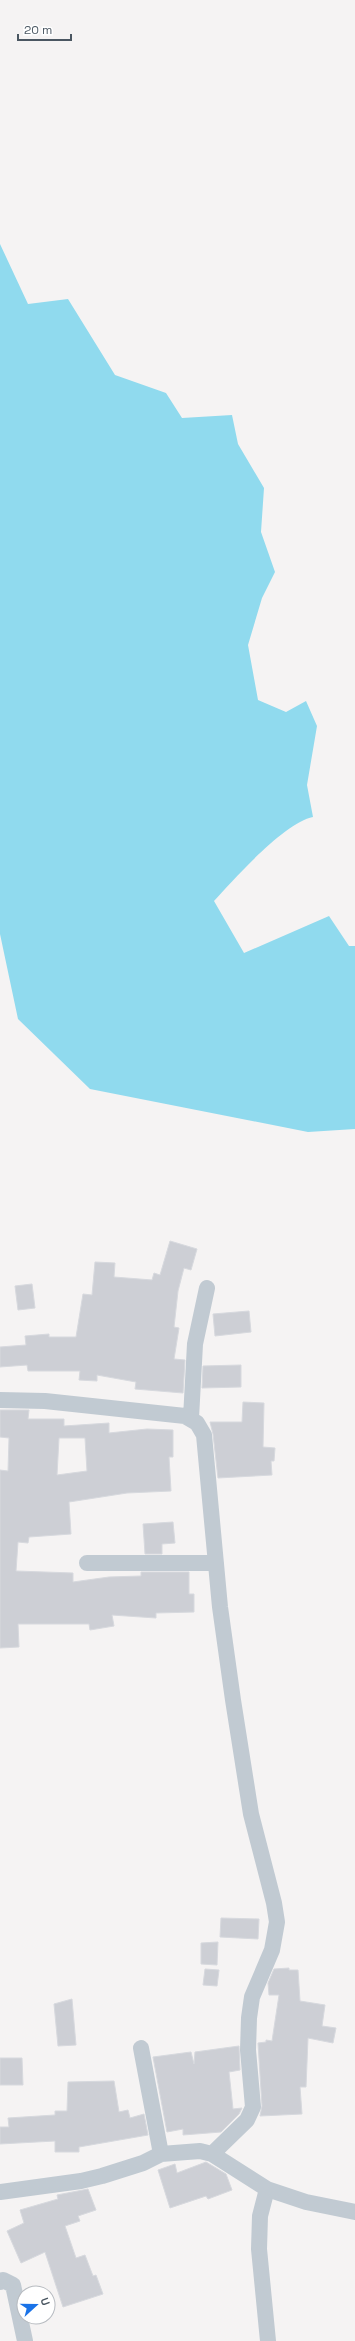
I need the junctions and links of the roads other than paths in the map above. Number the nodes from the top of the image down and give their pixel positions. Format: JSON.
{"nodes":[{"id":1,"x":207,"y":1288,"type":"dead end"},
{"id":2,"x":0,"y":1400,"type":"edge"},
{"id":3,"x":191,"y":1418,"type":"junction"},
{"id":4,"x":216,"y":1563,"type":"junction"},
{"id":5,"x":87,"y":1564,"type":"dead end"},
{"id":6,"x":141,"y":2048,"type":"dead end"},
{"id":7,"x":161,"y":2154,"type":"junction"},
{"id":8,"x":212,"y":2154,"type":"junction"},
{"id":9,"x":267,"y":2189,"type":"junction"},
{"id":10,"x":0,"y":2192,"type":"edge"},
{"id":11,"x":355,"y":2212,"type":"edge"},
{"id":12,"x":2,"y":2281,"type":"edge"},
{"id":13,"x":25,"y":2341,"type":"edge"},
{"id":14,"x":268,"y":2341,"type":"edge"}],
"edges":[{"from":1,"to":3,"type":"street"},
{"from":2,"to":3,"type":"street"},
{"from":3,"to":4,"type":"street"},
{"from":4,"to":5,"type":"street"},
{"from":4,"to":8,"type":"street"},
{"from":6,"to":7,"type":"street"},
{"from":7,"to":8,"type":"street"},
{"from":7,"to":10,"type":"street"},
{"from":8,"to":9,"type":"street"},
{"from":9,"to":11,"type":"street"},
{"from":9,"to":14,"type":"street"},
{"from":12,"to":13,"type":"street"}]}
